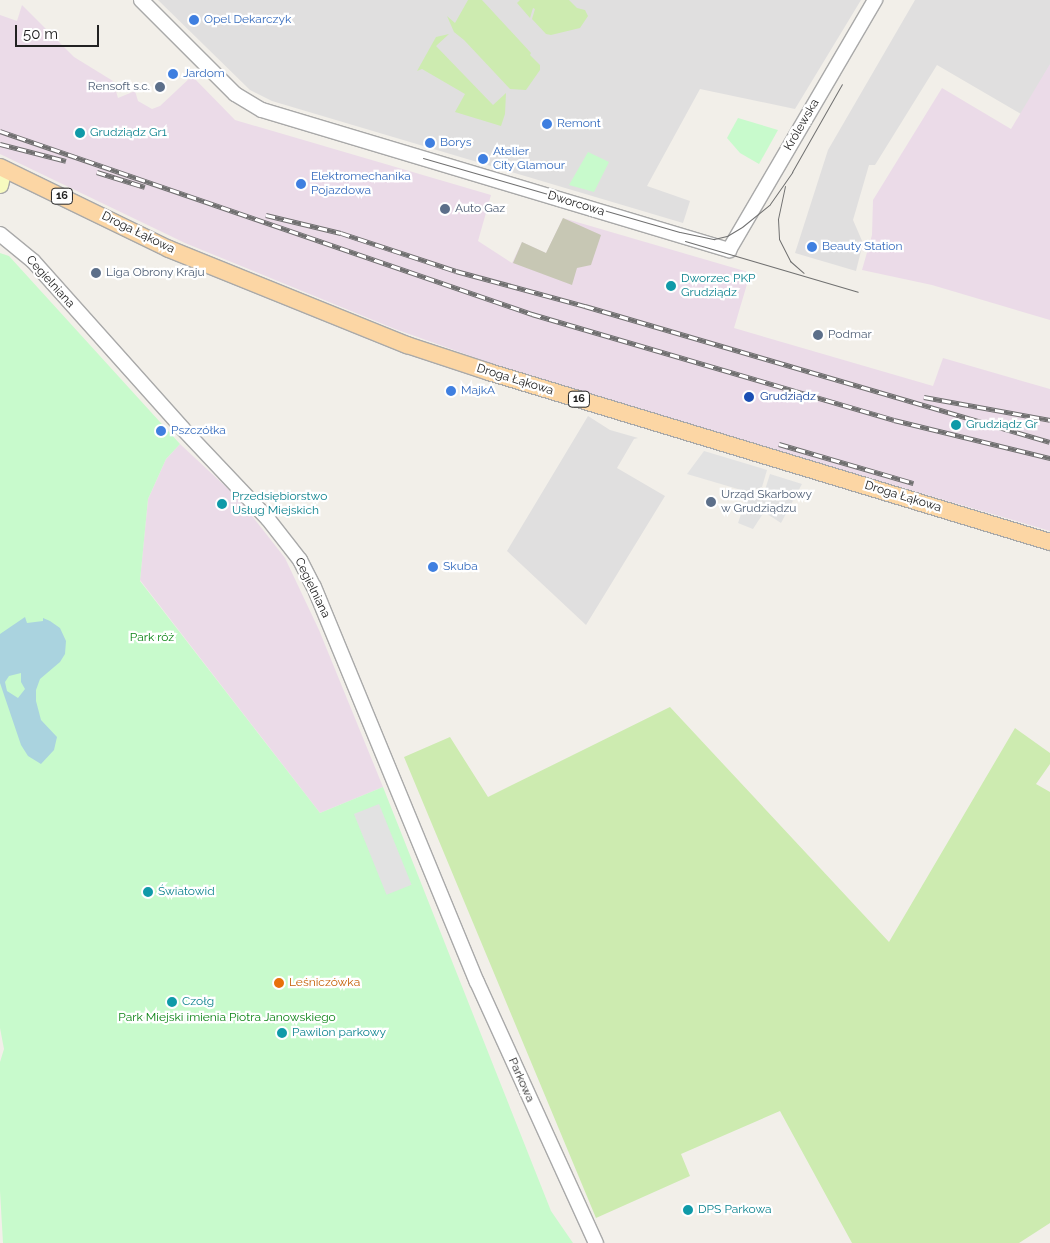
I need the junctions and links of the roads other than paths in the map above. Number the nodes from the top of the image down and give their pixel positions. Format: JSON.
{"nodes":[{"id":1,"x":141,"y":0,"type":"edge"},
{"id":2,"x":875,"y":0,"type":"edge"},
{"id":3,"x":2,"y":168,"type":"edge"},
{"id":4,"x":0,"y":184,"type":"edge"},
{"id":5,"x":0,"y":234,"type":"edge"},
{"id":6,"x":729,"y":250,"type":"joint"},
{"id":7,"x":1050,"y":542,"type":"edge"},
{"id":8,"x":450,"y":915,"type":"joint"},
{"id":9,"x":596,"y":1243,"type":"edge"}],
"edges":[{"from":1,"to":6,"type":"street","name":"Dworcowa"},
{"from":2,"to":6,"type":"street","name":"Królewska"},
{"from":3,"to":4,"type":"main road"},
{"from":3,"to":7,"type":"main road","name":"Droga Łąkowa","number":"16"},
{"from":5,"to":8,"type":"street","name":"Cegielniana"},
{"from":8,"to":9,"type":"street","name":"Parkowa"}]}
